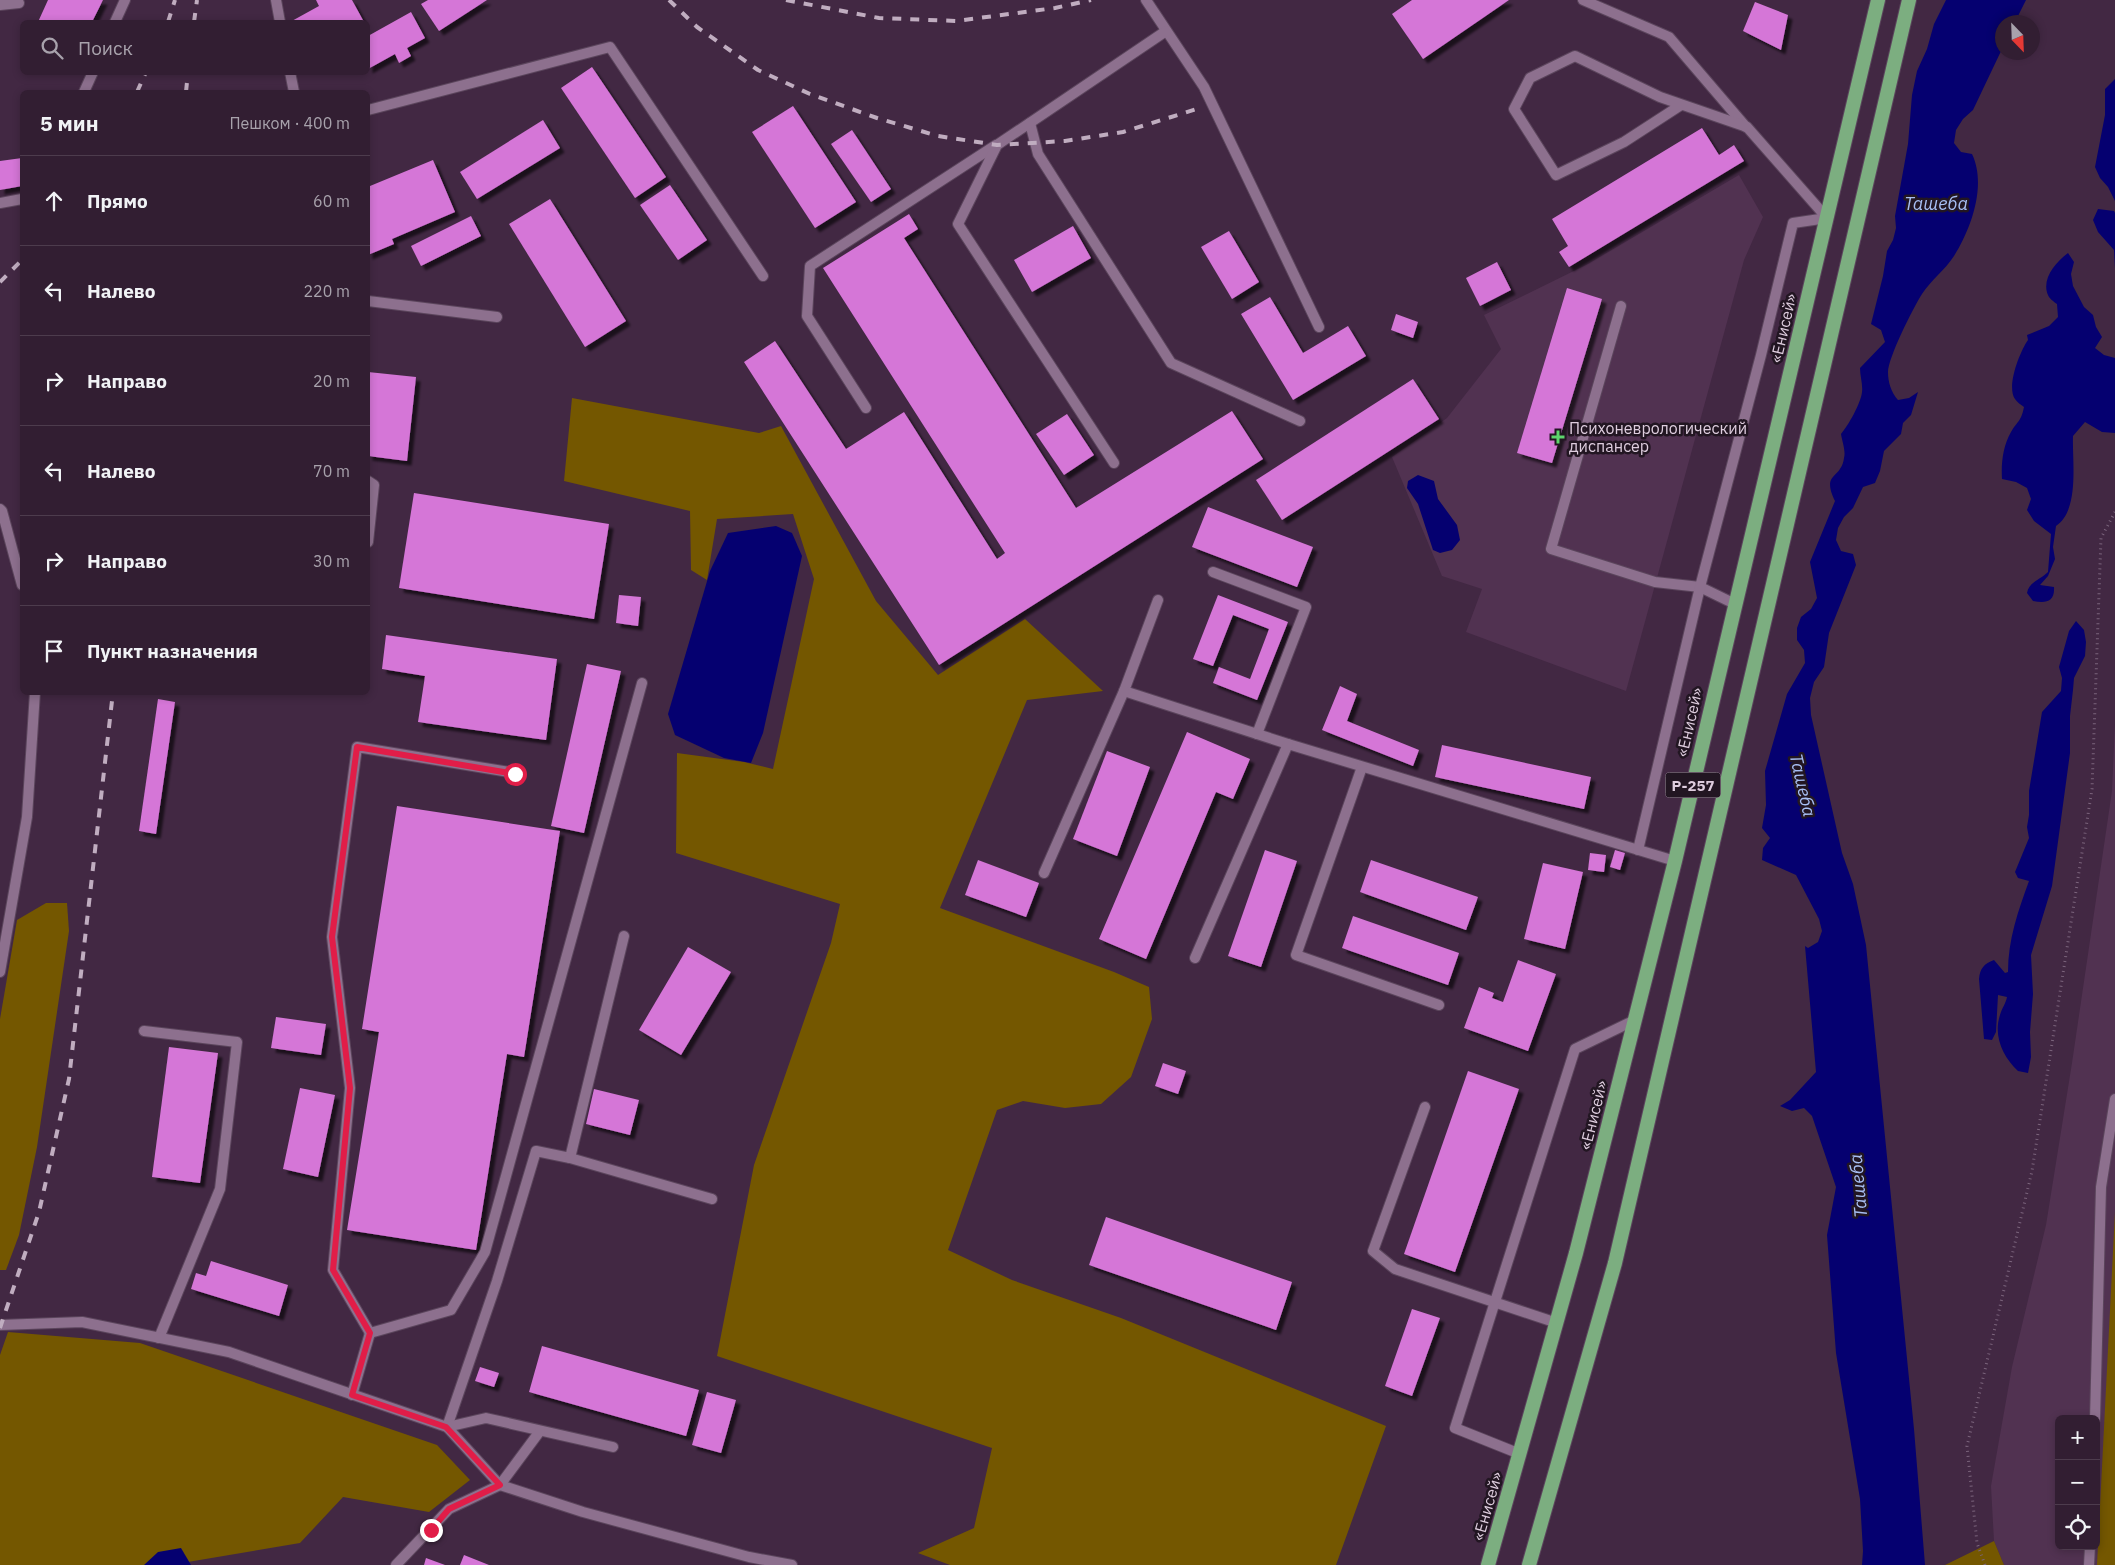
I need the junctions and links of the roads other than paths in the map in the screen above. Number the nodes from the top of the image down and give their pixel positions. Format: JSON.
{"nodes":[{"id":1,"x":125,"y":0,"type":"edge"},
{"id":2,"x":276,"y":0,"type":"edge"},
{"id":3,"x":1146,"y":0,"type":"edge"},
{"id":4,"x":1583,"y":0,"type":"edge"},
{"id":5,"x":1878,"y":0,"type":"edge"},
{"id":6,"x":1909,"y":0,"type":"edge"},
{"id":7,"x":19,"y":3,"type":"dead end"},
{"id":8,"x":0,"y":5,"type":"edge"},
{"id":9,"x":116,"y":20,"type":"edge"},
{"id":10,"x":280,"y":20,"type":"edge"},
{"id":11,"x":1166,"y":31,"type":"junction"},
{"id":12,"x":92,"y":75,"type":"edge"},
{"id":13,"x":291,"y":75,"type":"edge"},
{"id":14,"x":85,"y":90,"type":"edge"},
{"id":15,"x":294,"y":90,"type":"edge"},
{"id":16,"x":1681,"y":105,"type":"junction"},
{"id":17,"x":370,"y":109,"type":"edge"},
{"id":18,"x":1030,"y":123,"type":"junction"},
{"id":19,"x":1747,"y":127,"type":"junction"},
{"id":20,"x":997,"y":144,"type":"junction"},
{"id":21,"x":20,"y":199,"type":"edge"},
{"id":22,"x":0,"y":203,"type":"edge"},
{"id":23,"x":1827,"y":218,"type":"junction"},
{"id":24,"x":763,"y":276,"type":"dead end"},
{"id":25,"x":370,"y":301,"type":"edge"},
{"id":26,"x":1621,"y":306,"type":"dead end"},
{"id":27,"x":496,"y":317,"type":"dead end"},
{"id":28,"x":1319,"y":327,"type":"dead end"},
{"id":29,"x":866,"y":408,"type":"dead end"},
{"id":30,"x":1300,"y":421,"type":"dead end"},
{"id":31,"x":1114,"y":463,"type":"dead end"},
{"id":32,"x":370,"y":482,"type":"edge"},
{"id":33,"x":0,"y":509,"type":"edge"},
{"id":34,"x":370,"y":523,"type":"edge"},
{"id":35,"x":1213,"y":572,"type":"dead end"},
{"id":36,"x":20,"y":578,"type":"edge"},
{"id":37,"x":1700,"y":587,"type":"junction"},
{"id":38,"x":1158,"y":600,"type":"dead end"},
{"id":39,"x":1735,"y":604,"type":"junction"},
{"id":40,"x":642,"y":682,"type":"dead end"},
{"id":41,"x":1124,"y":691,"type":"junction"},
{"id":42,"x":35,"y":695,"type":"edge"},
{"id":43,"x":1257,"y":734,"type":"junction"},
{"id":44,"x":1288,"y":744,"type":"junction"},
{"id":45,"x":1362,"y":767,"type":"junction"},
{"id":46,"x":515,"y":774,"type":"dead end"},
{"id":47,"x":1638,"y":850,"type":"junction"},
{"id":48,"x":1675,"y":861,"type":"junction"},
{"id":49,"x":1044,"y":873,"type":"dead end"},
{"id":50,"x":624,"y":936,"type":"dead end"},
{"id":51,"x":1195,"y":958,"type":"dead end"},
{"id":52,"x":0,"y":972,"type":"edge"},
{"id":53,"x":1439,"y":1005,"type":"dead end"},
{"id":54,"x":1634,"y":1020,"type":"junction"},
{"id":55,"x":144,"y":1031,"type":"dead end"},
{"id":56,"x":2115,"y":1098,"type":"edge"},
{"id":57,"x":1425,"y":1107,"type":"dead end"},
{"id":58,"x":570,"y":1158,"type":"junction"},
{"id":59,"x":712,"y":1200,"type":"dead end"},
{"id":60,"x":1495,"y":1302,"type":"junction"},
{"id":61,"x":1557,"y":1323,"type":"junction"},
{"id":62,"x":0,"y":1325,"type":"edge"},
{"id":63,"x":370,"y":1333,"type":"junction"},
{"id":64,"x":159,"y":1338,"type":"junction"},
{"id":65,"x":352,"y":1395,"type":"junction"},
{"id":66,"x":2095,"y":1415,"type":"edge"},
{"id":67,"x":446,"y":1427,"type":"junction"},
{"id":68,"x":540,"y":1430,"type":"junction"},
{"id":69,"x":613,"y":1447,"type":"dead end"},
{"id":70,"x":1520,"y":1454,"type":"junction"},
{"id":71,"x":500,"y":1485,"type":"junction"},
{"id":72,"x":2090,"y":1550,"type":"edge"},
{"id":73,"x":396,"y":1565,"type":"edge"},
{"id":74,"x":792,"y":1565,"type":"edge"},
{"id":75,"x":1488,"y":1565,"type":"edge"},
{"id":76,"x":1529,"y":1565,"type":"edge"},
{"id":77,"x":2089,"y":1565,"type":"edge"}],
"edges":[{"from":1,"to":9,"type":"street"},
{"from":2,"to":10,"type":"street"},
{"from":3,"to":11,"type":"street"},
{"from":4,"to":19,"type":"street"},
{"from":5,"to":23,"type":"highway","name":"«Енисей»","number":"Р-257"},
{"from":6,"to":76,"type":"highway","number":"Р-257"},
{"from":7,"to":8,"type":"street"},
{"from":11,"to":18,"type":"street"},
{"from":11,"to":28,"type":"street"},
{"from":12,"to":14,"type":"street"},
{"from":13,"to":15,"type":"street"},
{"from":16,"to":16,"type":"street"},
{"from":16,"to":19,"type":"street"},
{"from":17,"to":24,"type":"street"},
{"from":18,"to":20,"type":"street"},
{"from":18,"to":30,"type":"street"},
{"from":19,"to":23,"type":"street"},
{"from":20,"to":29,"type":"street"},
{"from":20,"to":31,"type":"street"},
{"from":21,"to":22,"type":"street"},
{"from":23,"to":37,"type":"street"},
{"from":23,"to":39,"type":"highway","name":"«Енисей»","number":"Р-257"},
{"from":25,"to":27,"type":"street"},
{"from":26,"to":37,"type":"street"},
{"from":32,"to":34,"type":"street"},
{"from":33,"to":36,"type":"street"},
{"from":35,"to":43,"type":"street"},
{"from":37,"to":39,"type":"street"},
{"from":37,"to":47,"type":"street"},
{"from":38,"to":41,"type":"street"},
{"from":39,"to":48,"type":"highway","name":"«Енисей»","number":"Р-257"},
{"from":40,"to":63,"type":"street"},
{"from":41,"to":43,"type":"street"},
{"from":41,"to":49,"type":"street"},
{"from":42,"to":52,"type":"street"},
{"from":43,"to":44,"type":"street"},
{"from":44,"to":45,"type":"street"},
{"from":44,"to":51,"type":"street"},
{"from":45,"to":47,"type":"street"},
{"from":45,"to":53,"type":"street"},
{"from":46,"to":63,"type":"street"},
{"from":47,"to":48,"type":"street"},
{"from":48,"to":54,"type":"highway","name":"«Енисей»","number":"Р-257"},
{"from":50,"to":58,"type":"street"},
{"from":54,"to":60,"type":"street"},
{"from":54,"to":61,"type":"highway","name":"«Енисей»","number":"Р-257"},
{"from":55,"to":64,"type":"street"},
{"from":56,"to":66,"type":"street"},
{"from":57,"to":60,"type":"street"},
{"from":58,"to":59,"type":"street"},
{"from":58,"to":67,"type":"street"},
{"from":60,"to":61,"type":"street"},
{"from":60,"to":70,"type":"street"},
{"from":61,"to":70,"type":"highway","name":"«Енисей»","number":"Р-257"},
{"from":62,"to":64,"type":"street"},
{"from":63,"to":65,"type":"street"},
{"from":64,"to":65,"type":"street"},
{"from":65,"to":67,"type":"street"},
{"from":67,"to":68,"type":"street"},
{"from":67,"to":71,"type":"street"},
{"from":68,"to":69,"type":"street"},
{"from":68,"to":71,"type":"street"},
{"from":70,"to":75,"type":"highway","name":"«Енисей»","number":"Р-257"},
{"from":71,"to":73,"type":"street"},
{"from":71,"to":74,"type":"street"},
{"from":72,"to":77,"type":"street"}]}
